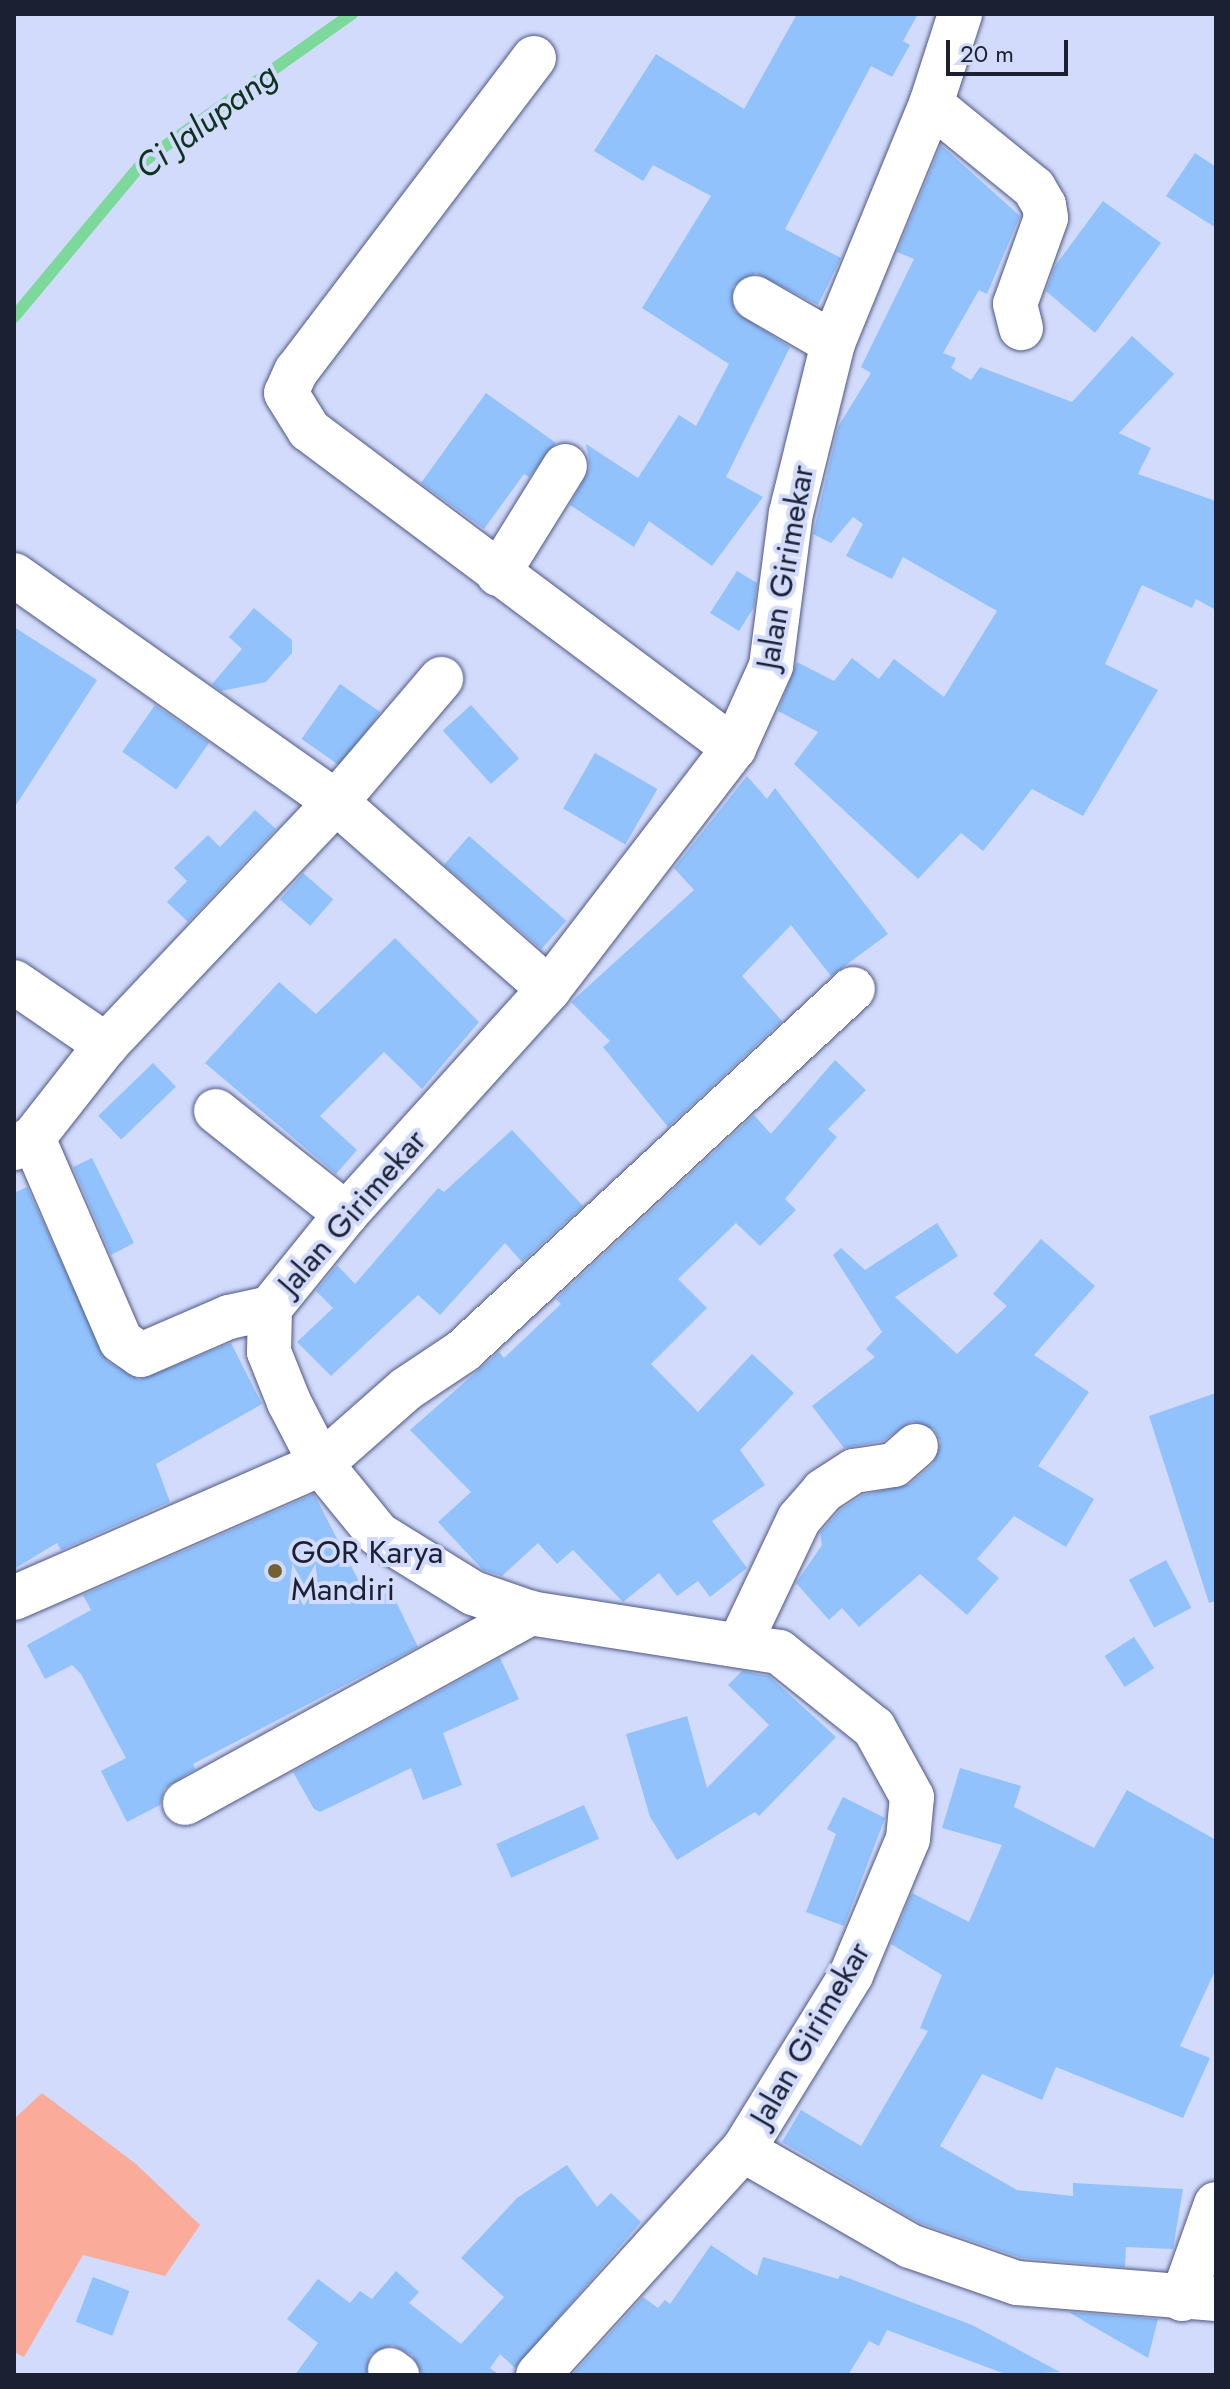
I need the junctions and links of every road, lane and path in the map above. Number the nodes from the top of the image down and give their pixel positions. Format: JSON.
{"nodes":[{"id":1,"x":960,"y":14,"type":"edge"},
{"id":2,"x":534,"y":58,"type":"dead end"},
{"id":3,"x":931,"y":104,"type":"junction"},
{"id":4,"x":755,"y":298,"type":"dead end"},
{"id":5,"x":1021,"y":328,"type":"dead end"},
{"id":6,"x":833,"y":343,"type":"junction"},
{"id":7,"x":565,"y":466,"type":"dead end"},
{"id":8,"x":498,"y":574,"type":"junction"},
{"id":9,"x":14,"y":575,"type":"edge"},
{"id":10,"x":441,"y":679,"type":"dead end"},
{"id":11,"x":734,"y":748,"type":"junction"},
{"id":12,"x":336,"y":802,"type":"junction"},
{"id":13,"x":14,"y":982,"type":"edge"},
{"id":14,"x":549,"y":989,"type":"junction"},
{"id":15,"x":853,"y":989,"type":"dead end"},
{"id":16,"x":106,"y":1045,"type":"junction"},
{"id":17,"x":216,"y":1111,"type":"dead end"},
{"id":18,"x":23,"y":1143,"type":"edge"},
{"id":19,"x":346,"y":1214,"type":"junction"},
{"id":20,"x":270,"y":1308,"type":"junction"},
{"id":21,"x":916,"y":1446,"type":"dead end"},
{"id":22,"x":321,"y":1464,"type":"junction"},
{"id":23,"x":14,"y":1598,"type":"edge"},
{"id":24,"x":531,"y":1613,"type":"junction"},
{"id":25,"x":741,"y":1641,"type":"junction"},
{"id":26,"x":185,"y":1803,"type":"dead end"},
{"id":27,"x":743,"y":2150,"type":"junction"},
{"id":28,"x":1216,"y":2204,"type":"edge"},
{"id":29,"x":1199,"y":2299,"type":"edge"},
{"id":30,"x":538,"y":2375,"type":"edge"}],
"edges":[{"from":1,"to":3,"type":"street","name":"Jalan Girimekar"},
{"from":2,"to":8,"type":"street"},
{"from":3,"to":5,"type":"street"},
{"from":3,"to":6,"type":"street","name":"Jalan Girimekar"},
{"from":4,"to":6,"type":"street"},
{"from":6,"to":11,"type":"street","name":"Jalan Girimekar"},
{"from":7,"to":8,"type":"street"},
{"from":8,"to":11,"type":"street"},
{"from":9,"to":12,"type":"street"},
{"from":10,"to":12,"type":"street"},
{"from":11,"to":14,"type":"street","name":"Jalan Girimekar"},
{"from":12,"to":14,"type":"street"},
{"from":12,"to":16,"type":"street"},
{"from":13,"to":16,"type":"street"},
{"from":14,"to":19,"type":"street","name":"Jalan Girimekar"},
{"from":15,"to":22,"type":"street"},
{"from":16,"to":18,"type":"street"},
{"from":17,"to":19,"type":"street"},
{"from":18,"to":20,"type":"street"},
{"from":19,"to":20,"type":"street","name":"Jalan Girimekar"},
{"from":20,"to":22,"type":"street","name":"Jalan Girimekar"},
{"from":21,"to":25,"type":"street"},
{"from":22,"to":23,"type":"street"},
{"from":22,"to":24,"type":"street","name":"Jalan Girimekar"},
{"from":24,"to":25,"type":"street","name":"Jalan Girimekar"},
{"from":24,"to":26,"type":"street"},
{"from":25,"to":27,"type":"street","name":"Jalan Girimekar"},
{"from":27,"to":29,"type":"street"},
{"from":27,"to":30,"type":"street","name":"Jalan Girimekar"},
{"from":28,"to":29,"type":"street"}]}
